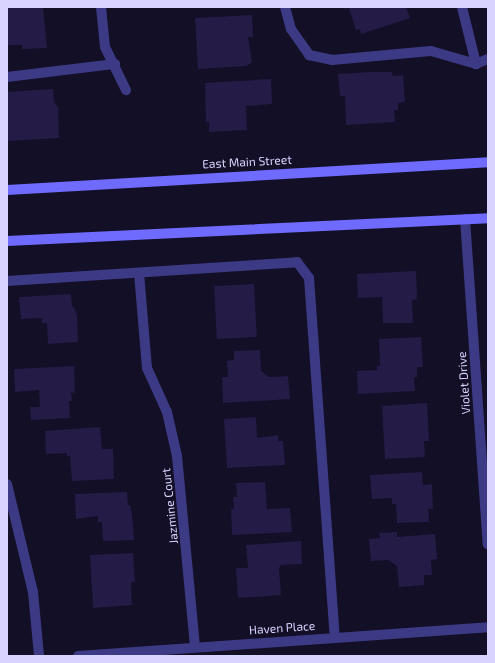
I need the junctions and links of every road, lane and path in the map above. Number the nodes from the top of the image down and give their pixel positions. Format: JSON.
{"nodes":[{"id":1,"x":101,"y":7,"type":"edge"},
{"id":2,"x":285,"y":7,"type":"edge"},
{"id":3,"x":462,"y":7,"type":"edge"},
{"id":4,"x":488,"y":59,"type":"edge"},
{"id":5,"x":115,"y":64,"type":"junction"},
{"id":6,"x":476,"y":64,"type":"junction"},
{"id":7,"x":7,"y":77,"type":"edge"},
{"id":8,"x":126,"y":90,"type":"dead end"},
{"id":9,"x":488,"y":162,"type":"edge"},
{"id":10,"x":7,"y":190,"type":"edge"},
{"id":11,"x":488,"y":218,"type":"edge"},
{"id":12,"x":465,"y":219,"type":"junction"},
{"id":13,"x":7,"y":241,"type":"edge"},
{"id":14,"x":139,"y":272,"type":"junction"},
{"id":15,"x":7,"y":281,"type":"edge"},
{"id":16,"x":7,"y":484,"type":"edge"},
{"id":17,"x":488,"y":544,"type":"edge"},
{"id":18,"x":488,"y":627,"type":"edge"},
{"id":19,"x":335,"y":638,"type":"junction"},
{"id":20,"x":195,"y":647,"type":"junction"},
{"id":21,"x":39,"y":656,"type":"edge"},
{"id":22,"x":78,"y":656,"type":"edge"}],
"edges":[{"from":1,"to":5,"type":"street"},
{"from":2,"to":6,"type":"street"},
{"from":3,"to":6,"type":"street"},
{"from":4,"to":6,"type":"street"},
{"from":5,"to":7,"type":"street"},
{"from":5,"to":8,"type":"street"},
{"from":9,"to":10,"type":"main road","name":"East Main Street"},
{"from":11,"to":12,"type":"main road"},
{"from":12,"to":13,"type":"main road"},
{"from":12,"to":17,"type":"street","name":"Violet Drive"},
{"from":14,"to":15,"type":"street"},
{"from":14,"to":19,"type":"street"},
{"from":14,"to":20,"type":"street","name":"Jazmine Court"},
{"from":16,"to":21,"type":"street"},
{"from":18,"to":19,"type":"street","name":"Haven Place"},
{"from":19,"to":20,"type":"street","name":"Haven Place"},
{"from":20,"to":22,"type":"street","name":"Haven Place"}]}
